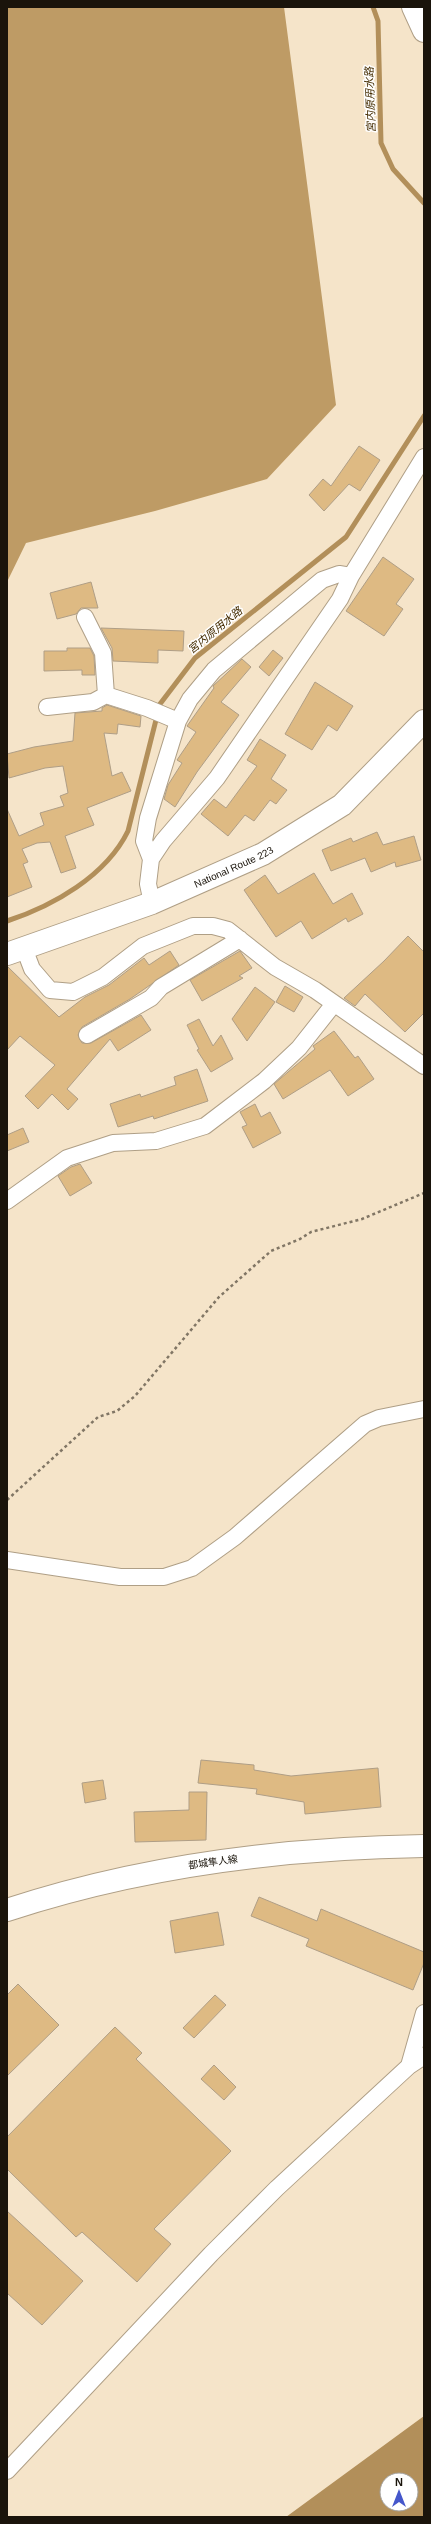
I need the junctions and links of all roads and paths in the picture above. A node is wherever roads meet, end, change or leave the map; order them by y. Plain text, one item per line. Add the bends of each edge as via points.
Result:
1 (413, 7) edge
2 (424, 31) edge
3 (424, 456) edge
4 (351, 576) junction
5 (85, 617) dead end
6 (106, 695) junction
7 (46, 707) dead end
8 (174, 719) junction
9 (424, 722) edge
10 (152, 859) junction
11 (152, 903) junction
12 (240, 939) junction
13 (16, 951) edge
14 (333, 1005) junction
15 (87, 1035) dead end
16 (424, 1066) edge
17 (424, 1193) edge
18 (7, 1201) edge
19 (424, 1409) edge
20 (7, 1500) edge
21 (7, 1560) edge
22 (424, 1846) edge
23 (7, 1910) edge
24 (424, 2013) edge
25 (424, 2056) edge
26 (409, 2066) junction
27 (7, 2471) edge

1 - 2 main road
3 - 4 street
4 - 8 street via 339,574 322,580 214,670
4 - 10 street via 340,599 221,772 163,841
5 - 6 street via 103,653
6 - 7 street via 93,702
6 - 8 street
8 - 10 street via 144,841
9 - 11 main road, National Route 223 via 342,805 263,854
10 - 11 street via 148,884
11 - 13 main road, National Route 223
12 - 13 street via 228,930 213,926 193,926 143,946 103,977 73,992 50,990
12 - 14 street via 275,967 315,990
12 - 15 street via 161,987 151,998
14 - 16 street
14 - 18 street via 299,1048 264,1081 205,1126 156,1141 113,1143 67,1158
17 - 20 path via 362,1219 311,1232 271,1251 219,1297 135,1396 117,1411 98,1417
19 - 21 street via 379,1418 365,1424 235,1537 192,1568 164,1577 120,1577
22 - 23 main road, 都城隼人線 via 348,1847 253,1856 148,1872 52,1895
24 - 26 street
25 - 26 street
26 - 27 street via 277,2188 211,2254

